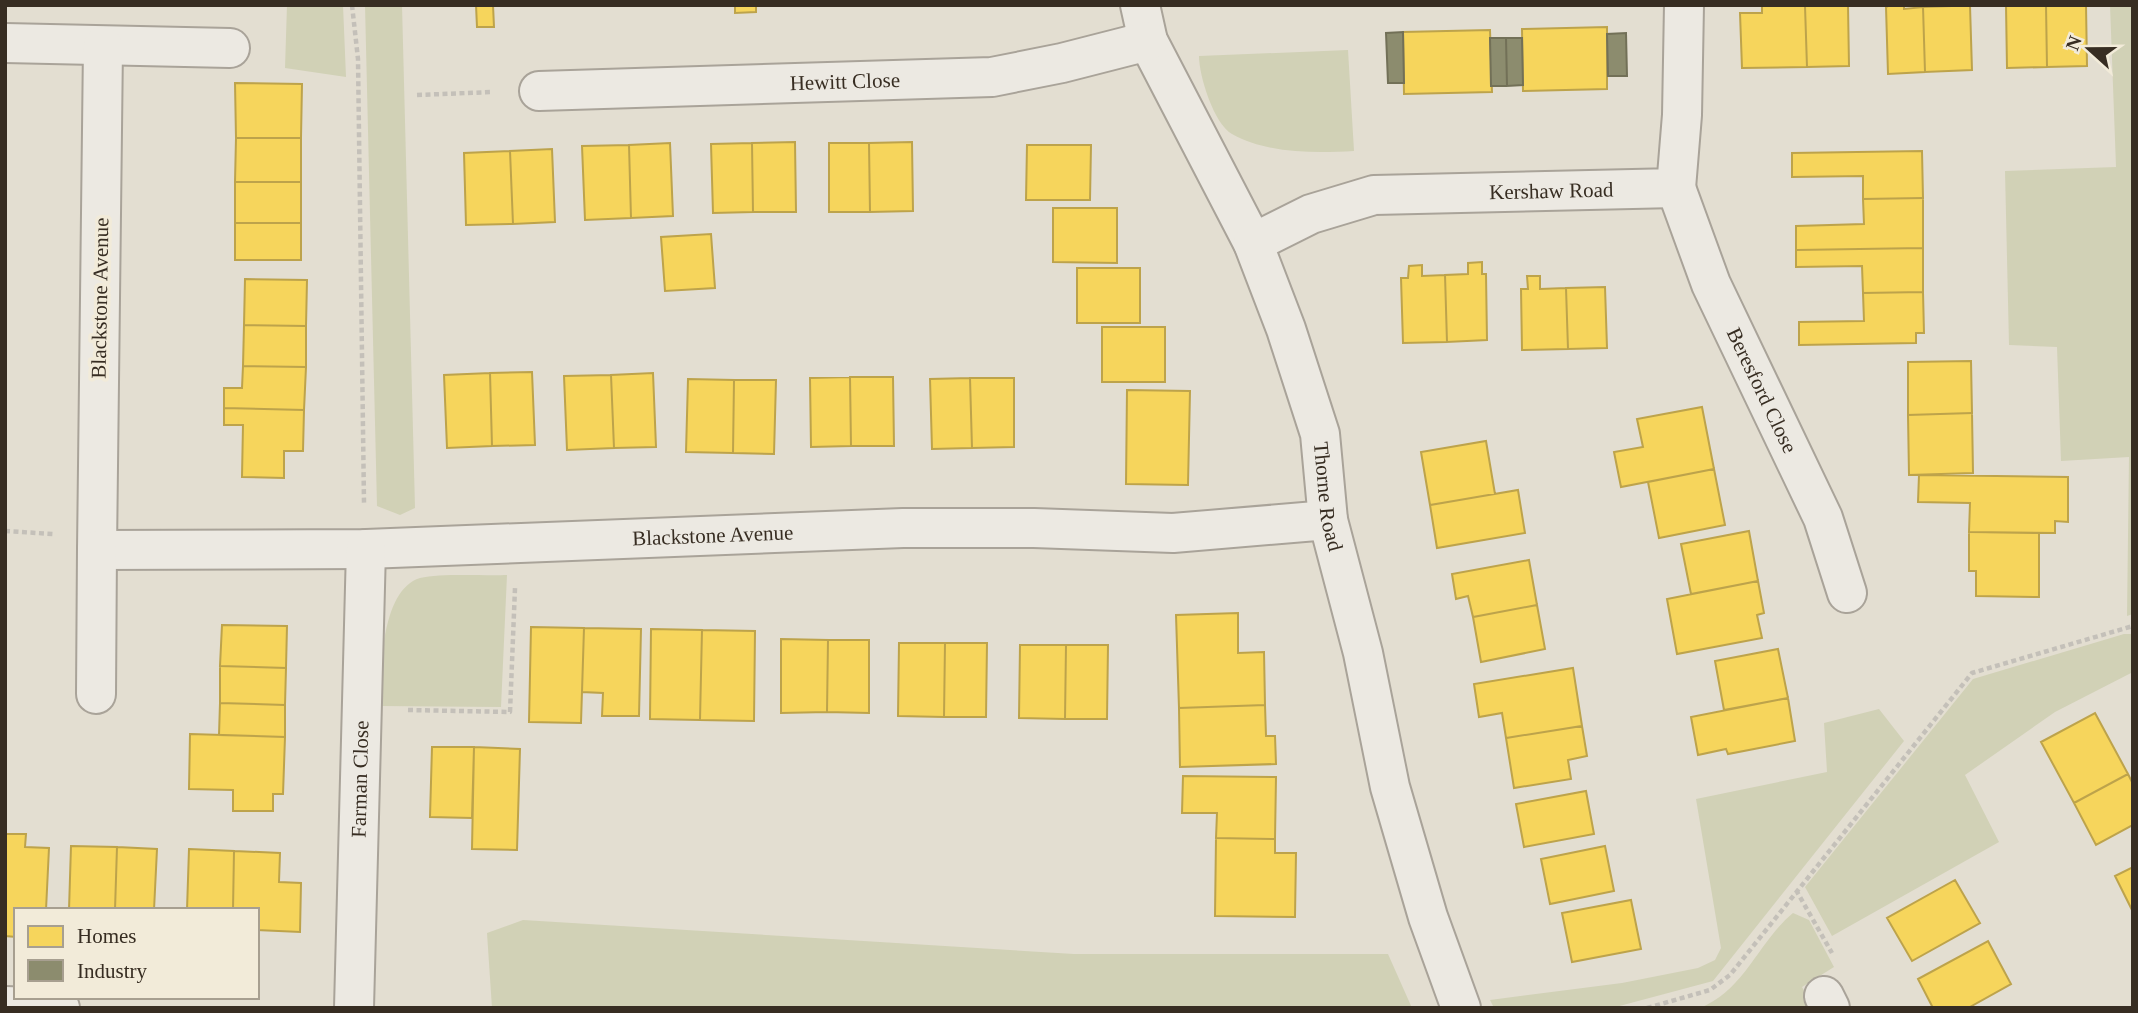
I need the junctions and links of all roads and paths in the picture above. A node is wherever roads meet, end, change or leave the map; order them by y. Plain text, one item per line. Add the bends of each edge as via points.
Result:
1 (352, 5) edge
2 (1684, 5) edge
3 (1144, 23) edge
4 (5, 43) edge
5 (103, 46) junction
6 (230, 48) dead end
7 (540, 91) joint
8 (417, 95) dead end
9 (1676, 188) junction
10 (1253, 243) junction
11 (1328, 520) junction
12 (516, 543) junction
13 (366, 549) junction
14 (97, 550) junction
15 (1847, 593) dead end
16 (2133, 626) edge
17 (96, 694) dead end
18 (362, 710) junction
19 (1796, 890) junction
20 (1827, 1002) edge
21 (5, 1006) edge
22 (60, 1008) edge
23 (354, 1008) edge
24 (1461, 1008) edge
25 (1647, 1008) edge

1 - 13 path via 358,58
2 - 9 street
3 - 7 street, Hewitt Close via 1062,63 992,76
3 - 10 street, Thorne Road
4 - 5 street
5 - 6 street
5 - 14 street, Blackstone Avenue
7 - 8 path
9 - 10 street, Kershaw Road via 1374,195 1311,214
9 - 15 street, Beresford Close via 1711,284 1823,518
10 - 11 street, Thorne Road via 1320,434
11 - 12 street, Blackstone Avenue via 1172,533 903,528
11 - 24 street, Thorne Road via 1363,653 1390,787 1428,917
12 - 13 street, Blackstone Avenue
12 - 18 path via 510,712
13 - 14 street, Blackstone Avenue
13 - 18 street, Farman Close
14 - 17 street, Blackstone Avenue
16 - 19 path via 1972,673
18 - 23 street, Farman Close
19 - 20 path via 1841,968
19 - 25 path via 1730,975 1710,990
21 - 22 street

